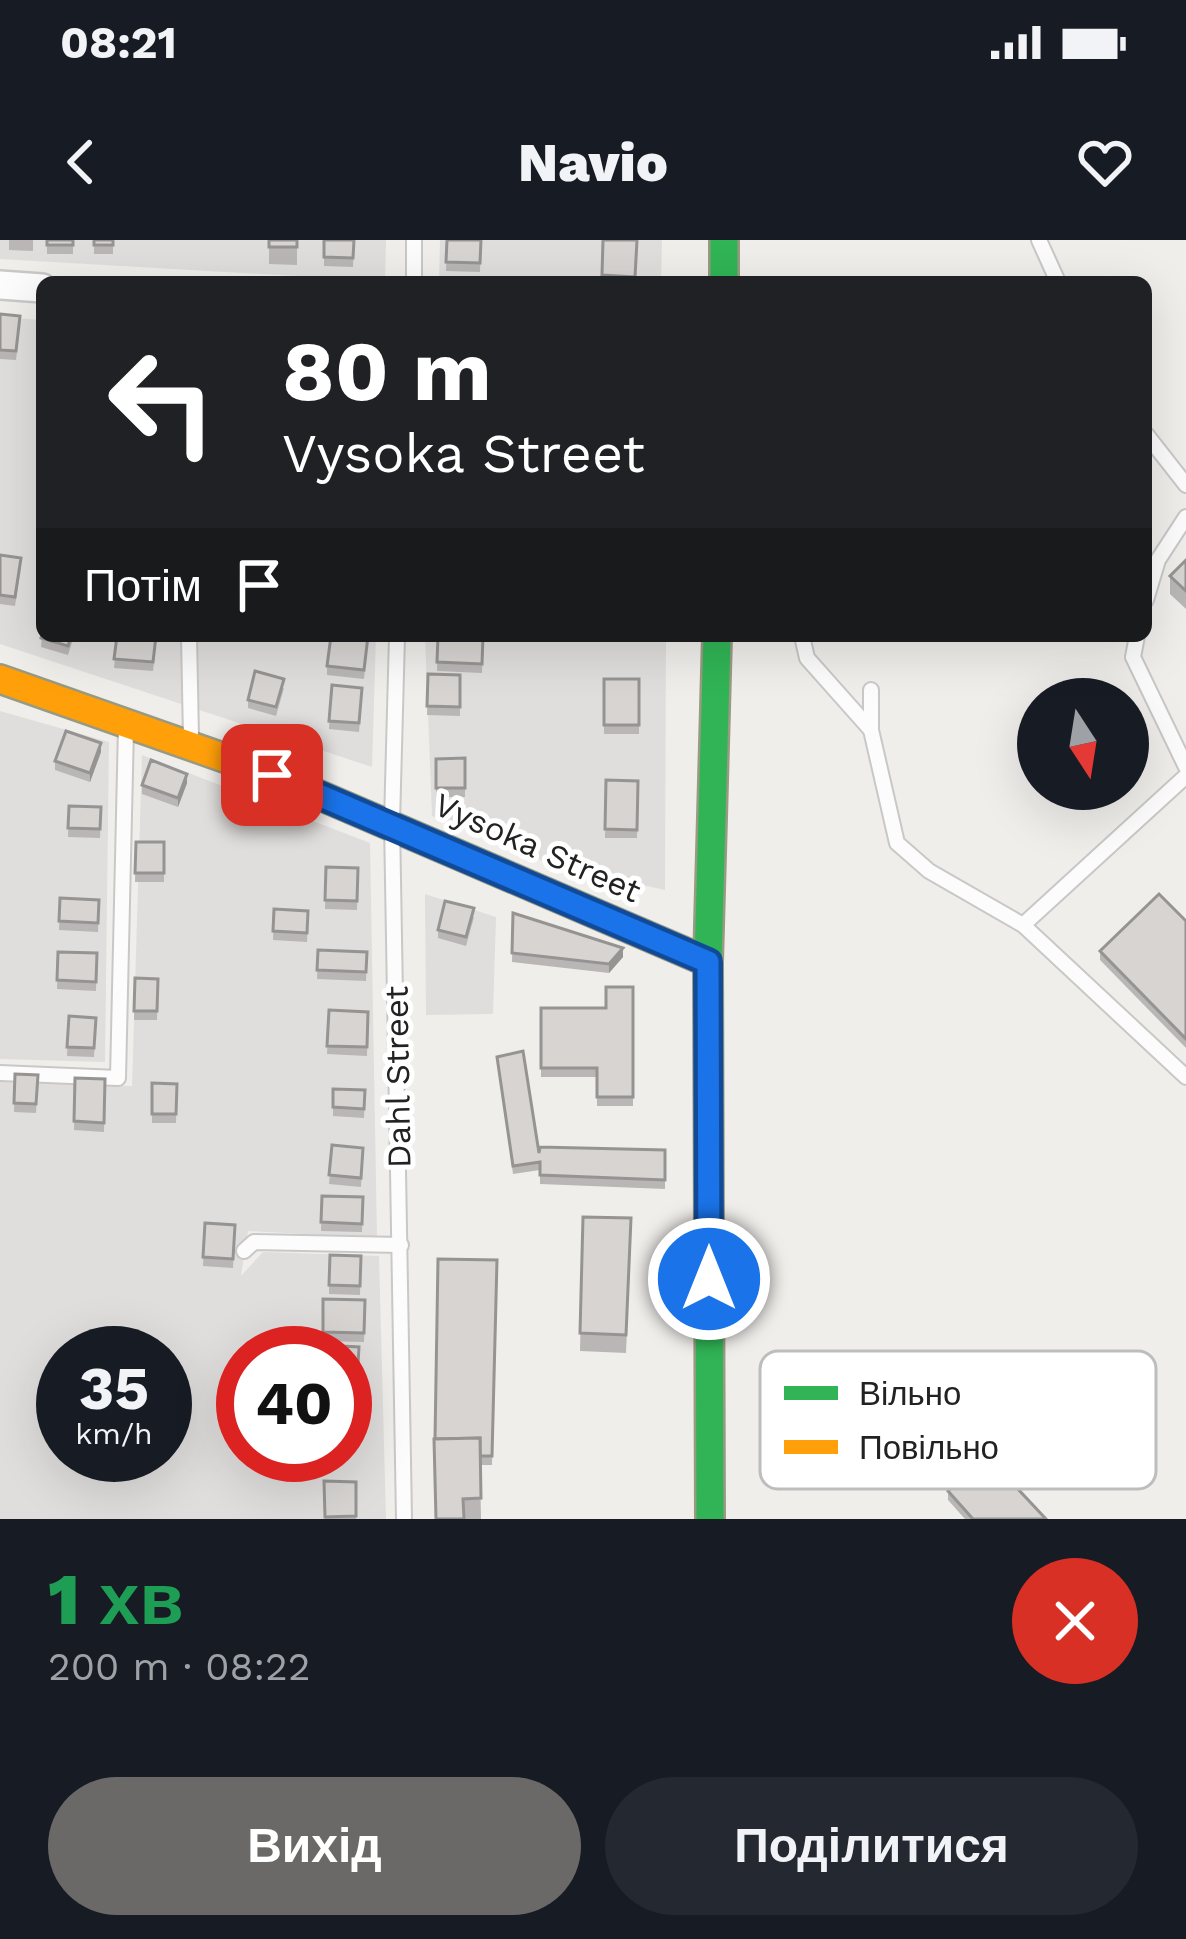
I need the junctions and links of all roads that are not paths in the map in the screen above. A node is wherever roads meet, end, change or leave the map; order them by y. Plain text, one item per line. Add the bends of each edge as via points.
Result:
1 (414, 240) edge
2 (724, 240) edge
3 (1039, 240) edge
4 (414, 276) edge
5 (724, 276) edge
6 (1055, 276) edge
7 (0, 284) edge
8 (36, 287) edge
9 (1152, 442) edge
10 (1186, 485) edge
11 (1186, 517) edge
12 (1152, 580) edge
13 (189, 642) edge
14 (397, 642) edge
15 (717, 642) edge
16 (803, 642) edge
17 (1136, 642) edge
18 (0, 679) edge
19 (871, 690) dead end
20 (126, 718) junction
21 (871, 730) junction
22 (191, 743) junction
23 (1186, 772) edge
24 (392, 822) junction
25 (1023, 925) junction
26 (708, 962) junction
27 (0, 1073) edge
28 (1186, 1077) edge
29 (401, 1245) junction
30 (244, 1250) dead end
31 (404, 1519) edge
32 (710, 1519) edge

1 - 4 lane
2 - 5 street
3 - 6 lane
7 - 8 street
9 - 10 lane
11 - 12 lane
13 - 22 lane
14 - 24 lane, Dahl Street
15 - 26 street
16 - 21 lane via 806,658
17 - 23 lane via 1133,657
18 - 20 street, Vysoka Street
19 - 21 lane
20 - 22 street, Vysoka Street
20 - 27 lane via 118,1078
21 - 25 lane via 897,843 929,871
22 - 24 street, Vysoka Street
23 - 25 lane
24 - 26 street, Vysoka Street
24 - 29 lane, Dahl Street
25 - 28 lane
26 - 32 street
29 - 30 lane via 254,1242
29 - 31 lane, Dahl Street

